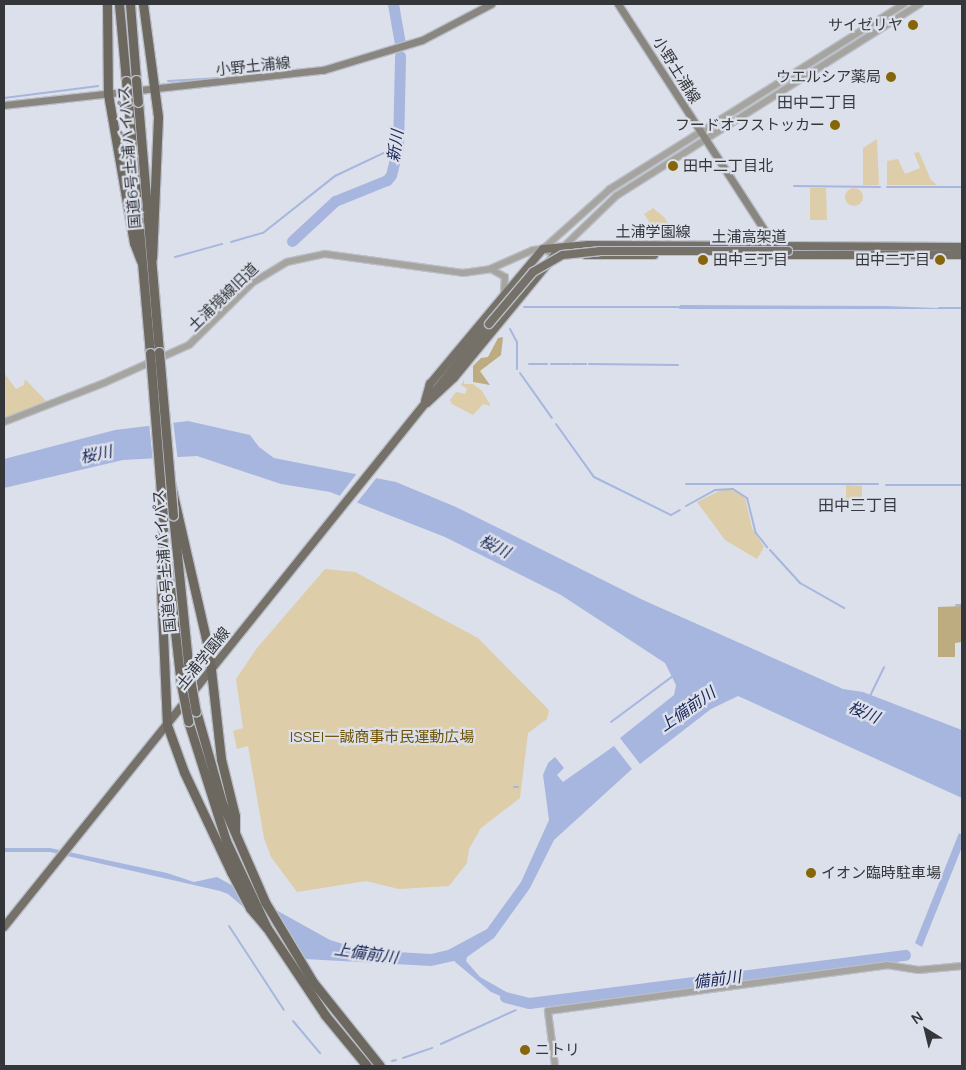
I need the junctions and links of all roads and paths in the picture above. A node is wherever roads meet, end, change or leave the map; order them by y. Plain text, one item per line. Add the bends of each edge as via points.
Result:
1 (107, 4) edge
2 (119, 4) edge
3 (130, 4) edge
4 (143, 4) edge
5 (491, 4) edge
6 (618, 4) edge
7 (904, 4) edge
8 (920, 4) edge
9 (131, 80) junction
10 (157, 90) junction
11 (108, 94) junction
12 (4, 105) edge
13 (699, 131) junction
14 (705, 140) junction
15 (562, 247) junction
16 (962, 247) edge
17 (543, 249) junction
18 (769, 251) junction
19 (962, 251) edge
20 (555, 255) junction
21 (962, 255) edge
22 (152, 258) junction
23 (141, 261) junction
24 (490, 269) junction
25 (504, 293) junction
26 (154, 352) junction
27 (421, 409) junction
28 (4, 422) edge
29 (176, 515) junction
30 (163, 521) junction
31 (212, 669) junction
32 (167, 725) junction
33 (235, 836) junction
34 (234, 869) junction
35 (4, 927) edge
36 (962, 966) edge
37 (354, 1036) junction
38 (346, 1042) junction
39 (362, 1066) edge
40 (367, 1066) edge
41 (380, 1066) edge
42 (388, 1066) edge
43 (556, 1066) edge

1 - 11 highway
2 - 9 highway, 国道6号土浦バイパス
3 - 9 highway, 国道6号土浦バイパス
4 - 10 highway
5 - 10 main road, 小野土浦線 via 455,26 350,64 297,75
6 - 13 main road, 小野土浦線
7 - 13 street
8 - 14 street
9 - 22 highway, 国道6号土浦バイパス, bridge via 138,102
9 - 23 highway, 国道6号土浦バイパス, bridge via 128,102
10 - 11 main road, 小野土浦線
10 - 22 highway via 156,227
11 - 12 main road, 小野土浦線
11 - 23 highway via 134,243
13 - 14 main road, 小野土浦線
13 - 17 street via 610,189
14 - 15 street via 616,196
14 - 18 main road, 小野土浦線 via 766,233
15 - 17 main road, 土浦学園線
15 - 18 main road, 土浦学園線
15 - 20 street
16 - 18 main road, 土浦学園線
17 - 20 street
17 - 24 street, 土浦境線旧道 via 524,252
17 - 25 main road, 土浦学園線
18 - 20 main road, 土浦学園線
18 - 21 main road, 土浦学園線
19 - 27 main road, 土浦高架道, bridge via 575,252 554,258 533,272
20 - 27 main road, 土浦学園線 via 442,392
22 - 26 highway, 国道6号土浦バイパス
23 - 26 highway, 国道6号土浦バイパス
24 - 25 street via 505,277
24 - 28 street, 土浦境線旧道 via 463,273 325,254 287,262 252,283 189,345 95,387
25 - 27 main road, 土浦学園線 via 430,384
26 - 29 highway, 国道6号土浦バイパス, bridge
26 - 30 highway, 国道6号土浦バイパス, bridge
27 - 31 main road, 土浦学園線
29 - 31 highway
29 - 33 highway, 国道6号土浦バイパス, bridge via 196,711
30 - 32 highway via 161,588
30 - 34 highway, 国道6号土浦バイパス, bridge via 188,721
31 - 32 main road, 土浦学園線
31 - 33 highway via 222,759 235,816
32 - 34 highway via 184,772
32 - 35 main road, 土浦学園線
33 - 37 highway, 国道6号土浦バイパス via 257,885 303,968
34 - 38 highway via 250,908
36 - 43 street via 919,970 887,965 548,1011
37 - 41 highway, 国道6号土浦バイパス
37 - 42 highway
38 - 39 highway
38 - 40 highway

